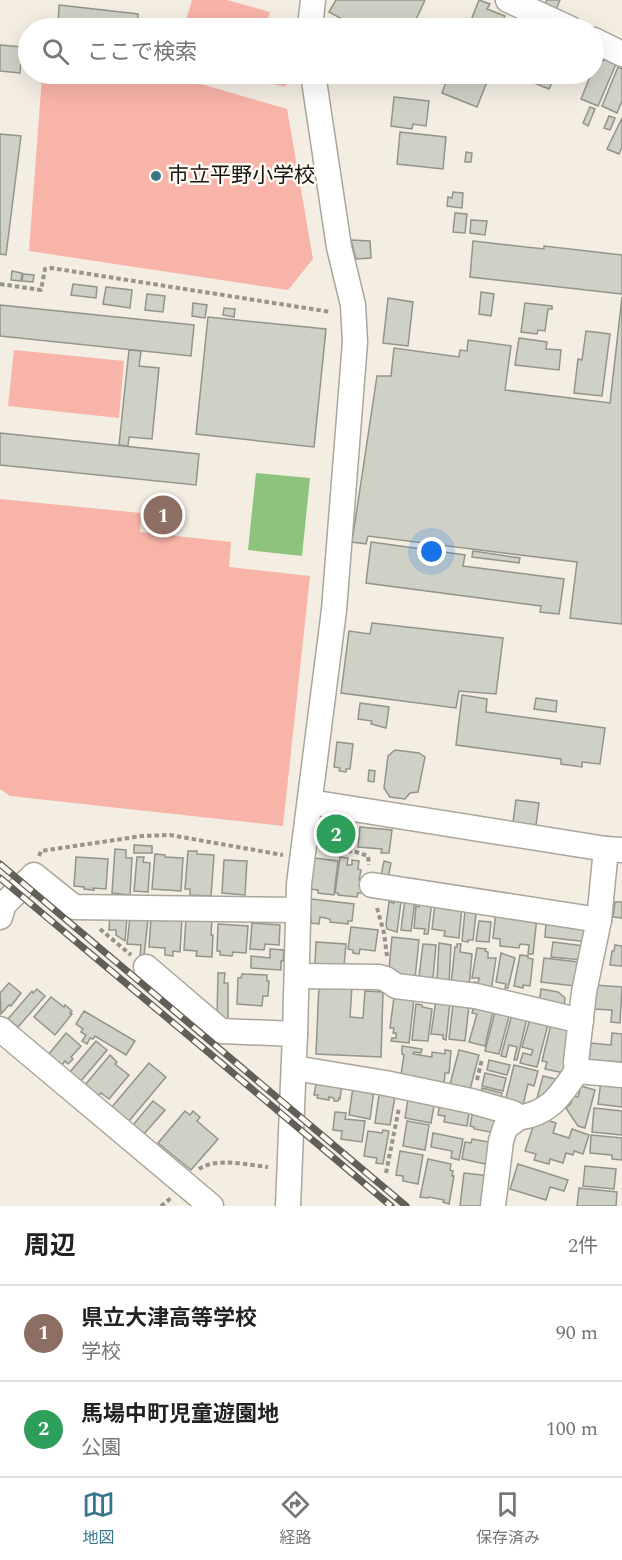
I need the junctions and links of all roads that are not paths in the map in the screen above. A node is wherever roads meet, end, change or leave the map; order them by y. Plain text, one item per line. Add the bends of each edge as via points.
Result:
1 (313, 0) edge
2 (508, 0) edge
3 (310, 18) edge
4 (547, 18) edge
5 (604, 45) edge
6 (622, 54) edge
7 (315, 84) edge
8 (310, 802) junction
9 (614, 850) edge
10 (372, 885) dead end
11 (298, 910) junction
12 (0, 917) edge
13 (599, 920) junction
14 (146, 967) road end
15 (297, 976) junction
16 (581, 1021) junction
17 (0, 1029) edge
18 (295, 1034) junction
19 (294, 1068) junction
20 (577, 1071) junction
21 (622, 1075) edge
22 (518, 1118) junction
23 (211, 1206) edge
24 (288, 1206) edge
25 (493, 1206) edge

1 - 3 street
2 - 4 street
5 - 6 street
7 - 8 street via 339,247 353,304 355,342 334,610
8 - 9 street
8 - 11 street
9 - 13 street
10 - 13 street
11 - 12 street via 74,907 34,874 4,904
11 - 15 street
13 - 16 street
14 - 18 street via 221,1031
15 - 16 street via 379,977 396,986 476,996
15 - 18 street
16 - 20 street
17 - 23 street
18 - 19 street
19 - 22 street via 471,1101 513,1113
19 - 24 street
20 - 21 street
20 - 22 street via 559,1098 530,1116
22 - 25 street via 505,1128 501,1141

